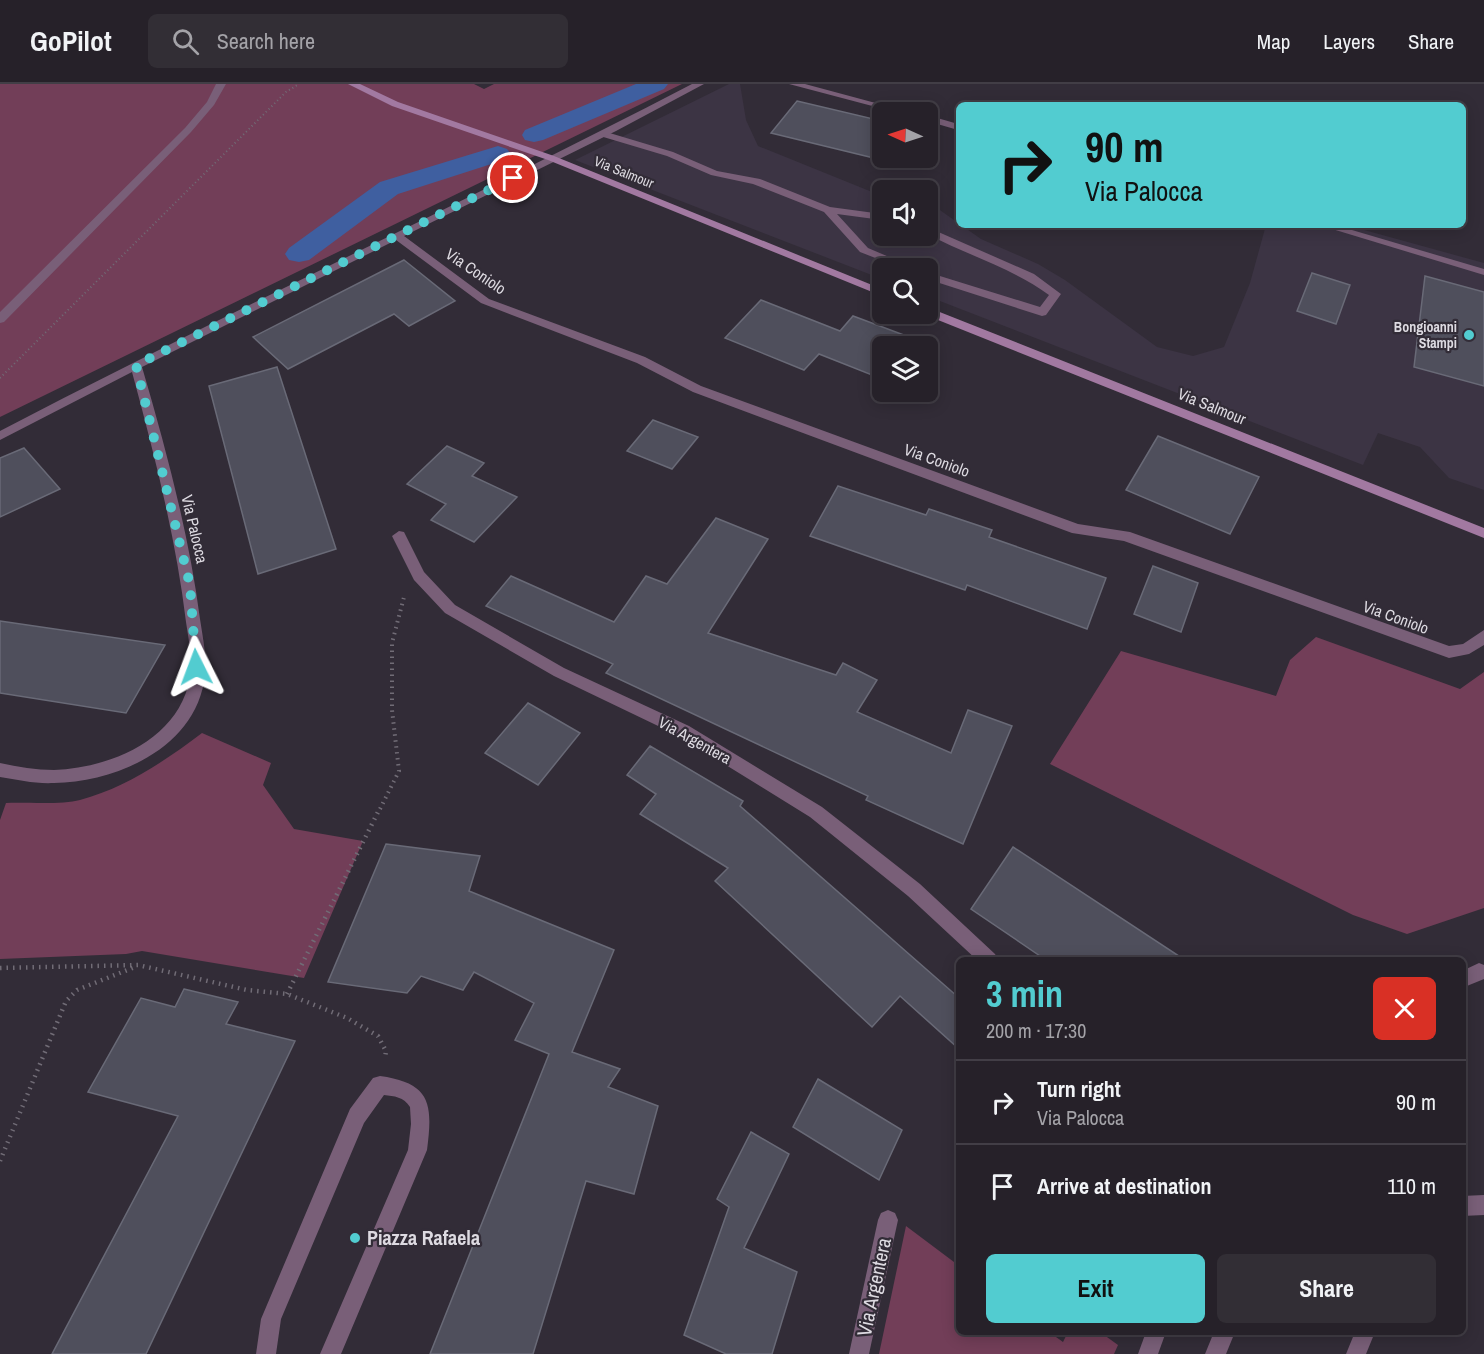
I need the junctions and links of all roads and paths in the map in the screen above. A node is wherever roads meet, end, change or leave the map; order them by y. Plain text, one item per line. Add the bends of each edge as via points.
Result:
1 (221, 84) edge
2 (298, 84) edge
3 (353, 84) edge
4 (699, 84) edge
5 (794, 84) edge
6 (872, 104) edge
7 (938, 121) edge
8 (956, 126) edge
9 (603, 134) junction
10 (551, 158) junction
11 (828, 210) junction
12 (872, 216) edge
13 (1334, 228) edge
14 (397, 236) junction
15 (938, 236) edge
16 (884, 258) edge
17 (1484, 272) edge
18 (938, 279) edge
19 (872, 289) edge
20 (938, 315) edge
21 (0, 319) edge
22 (136, 365) junction
23 (0, 378) edge
24 (0, 436) edge
25 (1484, 533) edge
26 (399, 536) dead end
27 (419, 576) junction
28 (1484, 636) edge
29 (0, 770) edge
30 (986, 957) edge
31 (138, 965) junction
32 (0, 968) edge
33 (1479, 972) dead end
34 (1466, 978) edge
35 (287, 994) junction
36 (380, 1085) junction
37 (0, 1161) edge
38 (1484, 1205) edge
39 (1466, 1206) edge
40 (888, 1220) dead end
41 (1155, 1335) edge
42 (1224, 1335) edge
43 (1364, 1335) edge
44 (266, 1354) edge
45 (330, 1354) edge
46 (859, 1354) edge
47 (1148, 1354) edge
48 (1215, 1354) edge
49 (1356, 1354) edge

1 - 21 street via 188,130
2 - 23 path
3 - 10 main road, Via Salmour via 395,104
4 - 9 street
5 - 6 street
7 - 8 street
9 - 10 street
9 - 11 street via 670,154 714,173 756,182
10 - 14 street
10 - 19 main road, Via Salmour
11 - 12 street
11 - 16 street via 864,250
13 - 17 street
14 - 22 street
14 - 28 street, Via Coniolo via 484,301 510,313 641,360 697,389 943,480 1077,529 1125,536 1428,646 1461,653
15 - 18 street via 1030,276 1055,294 1042,312
20 - 25 main road, Via Salmour
22 - 24 street
22 - 29 street, Via Palocca via 190,585 196,684 188,709 170,732 145,752 114,765 62,776
26 - 27 street, Via Argentera
27 - 30 street, Via Argentera via 450,609 559,672 684,731 816,812 914,890
27 - 35 path via 406,591 392,642 392,710 399,771
31 - 32 path
31 - 35 path via 247,990
31 - 37 path via 77,990 66,1001
33 - 34 street
35 - 36 path via 347,1018 378,1036 386,1051
36 - 44 street via 357,1116 271,1319
36 - 45 street via 400,1087 415,1095 422,1114 417,1150
38 - 39 street
40 - 46 street, Via Argentera
41 - 47 street
42 - 48 street
43 - 49 street

